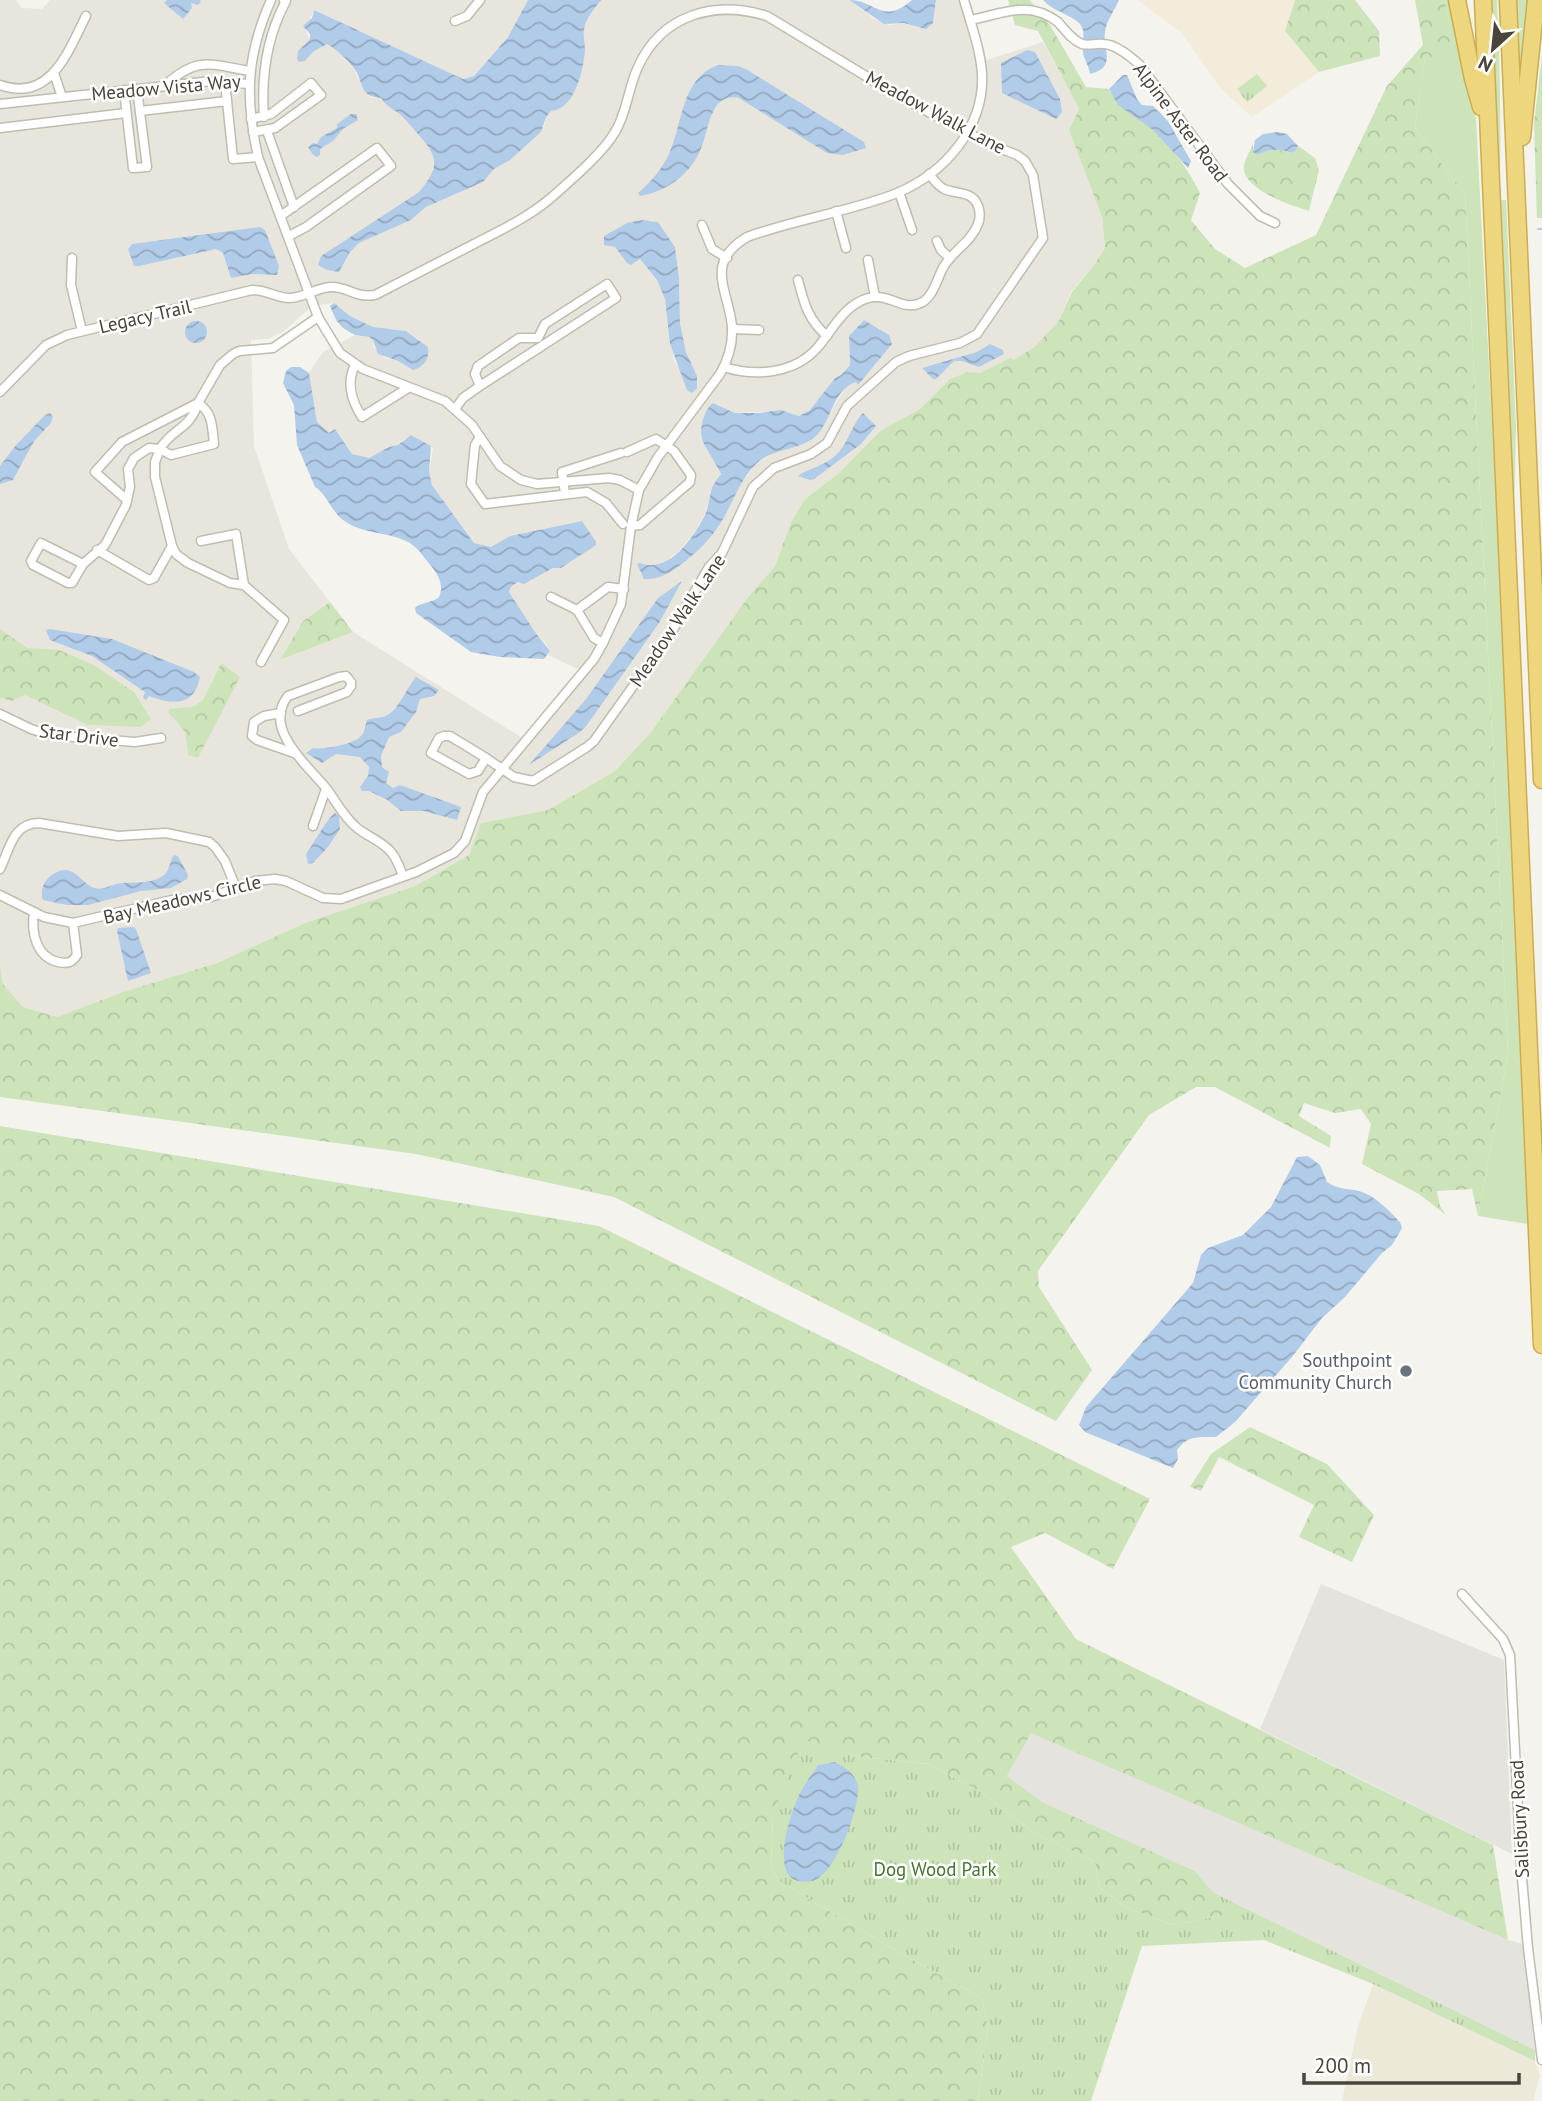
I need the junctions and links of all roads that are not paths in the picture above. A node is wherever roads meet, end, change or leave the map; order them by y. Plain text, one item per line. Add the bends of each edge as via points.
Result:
1 (271, 0) edge
2 (284, 0) edge
3 (480, 0) edge
4 (964, 0) edge
5 (1457, 0) edge
6 (1483, 0) edge
7 (1508, 0) edge
8 (1536, 0) edge
9 (86, 16) dead end
10 (970, 20) junction
11 (455, 21) dead end
12 (250, 71) junction
13 (54, 73) junction
14 (225, 82) junction
15 (0, 85) edge
16 (248, 85) junction
17 (164, 86) junction
18 (137, 89) junction
19 (17, 90) junction
20 (124, 90) junction
21 (62, 97) junction
22 (227, 101) junction
23 (17, 102) junction
24 (0, 104) edge
25 (140, 111) junction
26 (127, 113) junction
27 (264, 117) junction
28 (251, 119) junction
29 (1488, 127) junction
30 (0, 128) edge
31 (267, 131) junction
32 (253, 132) junction
33 (968, 133) junction
34 (258, 157) junction
35 (929, 174) junction
36 (899, 192) junction
37 (1516, 192) junction
38 (294, 207) junction
39 (836, 211) junction
40 (282, 215) junction
41 (1275, 223) dead end
42 (702, 225) dead end
43 (912, 230) dead end
44 (289, 236) junction
45 (937, 241) dead end
46 (846, 248) dead end
47 (72, 258) dead end
48 (727, 258) junction
49 (950, 258) junction
50 (868, 260) dead end
51 (798, 279) dead end
52 (310, 293) junction
53 (875, 297) junction
54 (318, 317) junction
55 (732, 329) junction
56 (759, 330) dead end
57 (82, 331) junction
58 (827, 336) junction
59 (355, 365) junction
60 (724, 367) junction
61 (480, 386) junction
62 (408, 388) junction
63 (0, 392) edge
64 (198, 403) junction
65 (455, 409) junction
66 (480, 437) junction
67 (667, 446) junction
68 (160, 449) junction
69 (563, 481) junction
70 (639, 490) junction
71 (565, 493) junction
72 (127, 500) junction
73 (627, 525) junction
74 (201, 541) dead end
75 (172, 546) junction
76 (97, 550) junction
77 (83, 564) junction
78 (244, 585) junction
79 (624, 589) junction
80 (551, 597) dead end
81 (577, 610) junction
82 (603, 643) junction
83 (261, 662) dead end
84 (298, 711) dead end
85 (281, 713) junction
86 (0, 714) edge
87 (161, 738) dead end
88 (295, 753) junction
89 (486, 758) junction
90 (502, 768) junction
91 (1542, 780) edge
92 (327, 789) junction
93 (313, 826) dead end
94 (0, 869) edge
95 (403, 876) junction
96 (236, 888) junction
97 (0, 895) edge
98 (34, 912) junction
99 (73, 923) junction
100 (1542, 1345) edge
101 (1462, 1594) dead end
102 (1542, 2060) edge

1 - 12 street, Meadow Vista Way via 257,34
2 - 27 street via 266,52
3 - 11 street via 467,16
4 - 10 street
5 - 29 highway
6 - 29 highway
7 - 37 highway
8 - 37 highway
9 - 13 street
10 - 33 street via 982,81
10 - 41 street, Alpine Aster Road via 1030,3 1043,7 1074,40 1104,44 1132,57 1228,184 1259,216
12 - 16 street, Meadow Vista Way
12 - 17 street via 200,64
13 - 19 street via 40,84
13 - 21 street
14 - 16 street, Meadow Vista Way
14 - 17 street, Meadow Vista Way
14 - 22 street
15 - 19 street
16 - 28 street
17 - 18 street, Meadow Vista Way
18 - 20 street, Meadow Vista Way
18 - 25 street
19 - 23 street
20 - 21 street, Meadow Vista Way
20 - 26 street
21 - 23 street, Meadow Vista Way
22 - 25 street
22 - 34 street via 233,159
23 - 24 street, Meadow Vista Way
25 - 26 street via 146,167 133,168
26 - 30 street
27 - 28 street
27 - 31 street via 311,83 321,95
28 - 32 street
29 - 100 highway
31 - 32 street
31 - 38 street
32 - 34 street
33 - 35 street
33 - 52 street, Meadow Walk Lane via 767,16 749,10 712,9 680,21 654,42 637,68 621,119 609,140 535,211 375,295 335,287
33 - 90 street, Meadow Walk Lane via 1017,155 1030,166 1044,232 982,328 960,343 902,358 847,406 827,443 774,468 754,486 728,543 671,633 587,747 533,781
34 - 40 street
35 - 36 street
35 - 49 street via 945,189 970,195 980,211 974,232
36 - 39 street
36 - 43 street
37 - 91 highway
38 - 40 street
38 - 44 street via 377,148 391,166
39 - 46 street
39 - 48 street via 747,237
40 - 44 street
42 - 48 street via 712,249
44 - 52 street
45 - 49 street
47 - 57 street via 71,285
48 - 55 street via 721,280
49 - 53 street via 920,304
50 - 53 street
51 - 58 street via 807,312
52 - 54 street
52 - 57 street, Legacy Trail via 288,298 252,290
53 - 58 street via 848,310
54 - 59 street via 332,343
54 - 64 street via 274,348 233,354 220,365
55 - 56 street
55 - 60 street
57 - 63 street, Legacy Trail via 46,345
58 - 60 street via 810,355 783,368 750,373
59 - 62 street
59 - 62 street via 348,379 354,405 362,416
60 - 67 street, Bay Meadows Circle
61 - 61 street via 616,298 607,284 545,324 538,338 519,338 478,366 475,374
61 - 65 street
62 - 65 street
64 - 68 street via 185,427
64 - 68 street via 211,417 214,443 171,455
64 - 72 street via 122,442 95,472
65 - 66 street
66 - 69 street via 500,466 514,477 537,484
66 - 71 street via 471,484 485,503
67 - 69 street via 656,439 562,472
67 - 70 street, Bay Meadows Circle
67 - 73 street via 691,475 690,482 640,524
68 - 72 street via 139,453 131,464
68 - 75 street via 154,470
69 - 70 street via 609,478
69 - 71 street
70 - 73 street, Bay Meadows Circle
71 - 73 street via 596,495
72 - 76 street
73 - 79 street, Bay Meadows Circle
74 - 78 street via 236,534
75 - 76 street via 149,580
75 - 78 street via 188,563
76 - 77 street
77 - 77 street via 68,583 31,561 41,543
78 - 83 street via 284,620
79 - 81 street via 608,587
79 - 82 street, Bay Meadows Circle
80 - 81 street
81 - 82 street via 594,638
82 - 90 street, Bay Meadows Circle
84 - 85 street via 347,692 351,682 346,676 339,677 288,696
85 - 88 street via 285,738
85 - 88 street via 254,722 252,736
86 - 87 street, Star Drive via 50,735 135,742
88 - 92 street
89 - 89 street via 450,736 439,738 431,753 469,774 478,771
89 - 90 street
90 - 95 street, Bay Meadows Circle via 480,797 459,848
92 - 93 street
92 - 95 street via 355,826 392,852
94 - 96 street via 18,830 39,823 118,836 166,834 209,842 225,861
95 - 96 street, Bay Meadows Circle via 341,899 323,898 275,879
96 - 99 street, Bay Meadows Circle via 211,897 172,900
97 - 98 street, Bay Meadows Circle
98 - 99 street, Bay Meadows Circle
98 - 99 street via 41,953 64,964 77,955
101 - 102 street, Salisbury Road via 1503,1639 1510,1655 1521,1866

